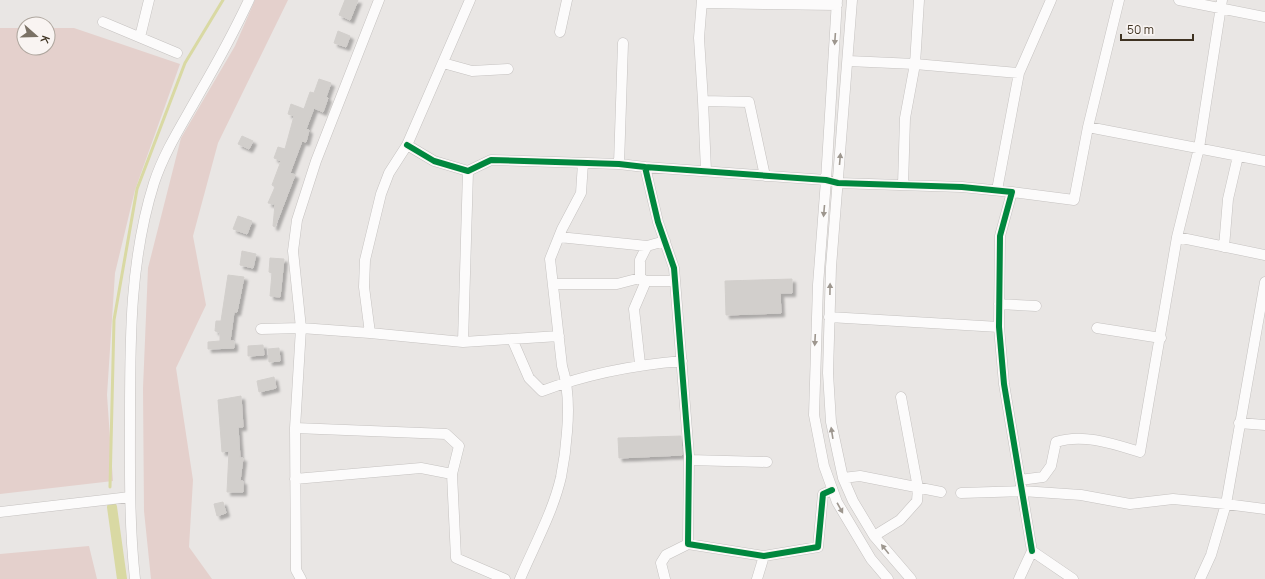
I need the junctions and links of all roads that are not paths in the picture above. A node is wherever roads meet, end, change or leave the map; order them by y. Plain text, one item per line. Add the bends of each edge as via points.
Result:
1 (149, 0) edge
2 (249, 0) edge
3 (379, 0) edge
4 (470, 0) edge
5 (567, 0) edge
6 (852, 0) edge
7 (919, 0) edge
8 (1051, 0) edge
9 (1119, 0) edge
10 (1178, 0) edge
11 (702, 2) edge
12 (837, 2) edge
13 (1222, 4) edge
14 (1265, 17) edge
15 (103, 22) dead end
16 (560, 32) dead end
17 (140, 37) junction
18 (623, 43) dead end
19 (177, 53) dead end
20 (848, 61) junction
21 (443, 63) junction
22 (915, 64) junction
23 (508, 69) dead end
24 (1019, 73) junction
25 (703, 101) junction
26 (1088, 127) junction
27 (407, 145) junction
28 (1199, 148) junction
29 (1238, 156) junction
30 (1265, 161) edge
31 (582, 163) junction
32 (619, 164) junction
33 (645, 167) junction
34 (468, 171) junction
35 (706, 171) junction
36 (765, 176) junction
37 (826, 180) junction
38 (838, 183) junction
39 (903, 185) junction
40 (997, 190) junction
41 (1012, 192) junction
42 (1178, 236) junction
43 (559, 237) junction
44 (665, 241) junction
45 (647, 246) junction
46 (1224, 247) junction
47 (1265, 256) edge
48 (643, 279) junction
49 (675, 281) junction
50 (1265, 282) edge
51 (553, 284) junction
52 (999, 304) junction
53 (1036, 306) dead end
54 (830, 318) junction
55 (998, 327) junction
56 (261, 328) dead end
57 (301, 328) junction
58 (1097, 328) dead end
59 (370, 332) junction
60 (559, 336) junction
61 (1161, 338) junction
62 (512, 339) junction
63 (463, 342) junction
64 (682, 361) junction
65 (640, 364) junction
66 (567, 382) junction
67 (900, 397) dead end
68 (1239, 423) junction
69 (1265, 425) edge
70 (295, 428) junction
71 (689, 460) junction
72 (767, 462) dead end
73 (452, 474) junction
74 (843, 478) junction
75 (295, 479) junction
76 (1020, 480) junction
77 (918, 488) junction
78 (832, 490) junction
79 (940, 492) dead end
80 (961, 492) dead end
81 (1022, 492) junction
82 (130, 497) junction
83 (1226, 504) junction
84 (1265, 509) edge
85 (0, 512) edge
86 (874, 536) junction
87 (688, 544) junction
88 (1032, 551) junction
89 (764, 556) junction
90 (135, 579) edge
91 (301, 579) edge
92 (505, 579) edge
93 (520, 579) edge
94 (665, 579) edge
95 (757, 579) edge
96 (888, 579) edge
97 (911, 579) edge
98 (1019, 579) edge
99 (1073, 579) edge
100 (1200, 579) edge

1 - 17 street
2 - 82 street via 228,45 173,139 154,183 135,263 130,330
3 - 57 street via 316,161 297,220 293,251
4 - 21 street
5 - 16 street
6 - 20 street
7 - 22 street
8 - 24 street
9 - 26 street
10 - 13 street
11 - 12 street
11 - 25 street via 699,38
12 -> 37 street
13 - 14 street
13 - 28 street
15 - 17 street
17 - 19 street
18 - 32 street
20 - 22 street
38 -> 20 street
21 - 23 street via 472,70
21 - 27 street
22 - 24 street
22 - 39 street via 905,118
24 - 40 street
25 - 35 street
25 - 36 street via 749,102
26 - 28 street
26 - 41 street via 1074,200
27 - 34 street via 434,161
27 - 59 street via 385,182 368,246 364,274
28 - 29 street
28 - 42 street
29 - 30 street
29 - 46 street via 1228,199
31 - 32 street
31 - 34 street via 491,160
31 - 43 street via 581,193
32 - 33 street
33 - 35 street
33 - 44 street
34 - 63 street
35 - 36 street
36 - 37 street
37 - 38 street
37 -> 78 street via 818,285 814,415 818,441
38 - 39 street
54 -> 38 street via 831,266
39 - 40 street
40 - 41 street
41 - 52 street via 1000,236
42 - 46 street
42 - 61 street
43 - 45 street
43 - 51 street via 550,259
44 - 45 street
44 - 49 street via 674,268
45 - 48 street via 640,260
46 - 47 street
48 - 49 street
48 - 51 street via 617,284
48 - 65 street via 634,309
49 - 64 street
50 - 68 street
51 - 60 street
52 - 53 street
52 - 55 street
54 - 55 street
74 -> 54 street via 834,441 829,400
55 - 76 street via 1004,384
56 - 57 street
57 - 59 street
57 - 70 street
58 - 61 street
59 - 63 street
60 - 62 street
60 - 66 street via 562,366
61 - 76 street via 1140,452 1104,442 1068,438 1056,442 1051,466 1043,477
62 - 63 street
62 - 66 street via 529,378 542,391
64 - 65 street
64 - 71 street
65 - 66 street
66 - 93 street via 569,409 561,479 547,519
67 - 77 street
68 - 69 street
68 - 83 street
70 - 73 street via 446,434 459,446
70 - 75 street
71 - 72 street
71 - 87 street
73 - 75 street via 421,468
73 - 92 street via 456,558
74 - 77 street via 860,476
74 - 86 street via 853,501
75 - 91 street via 296,570
76 - 81 street
77 - 79 street
77 - 86 street via 917,502 900,520
78 - 89 street via 823,494 818,547
78 -> 96 street via 854,532 871,559
80 - 81 street
81 - 83 street via 1081,495 1130,504 1173,499
81 - 88 street
82 - 85 street
82 - 90 street
83 - 84 street
83 - 100 street via 1211,555
97 -> 86 street
87 - 89 street
87 - 94 street via 666,555 661,563
88 - 98 street
88 - 99 street
89 - 95 street

